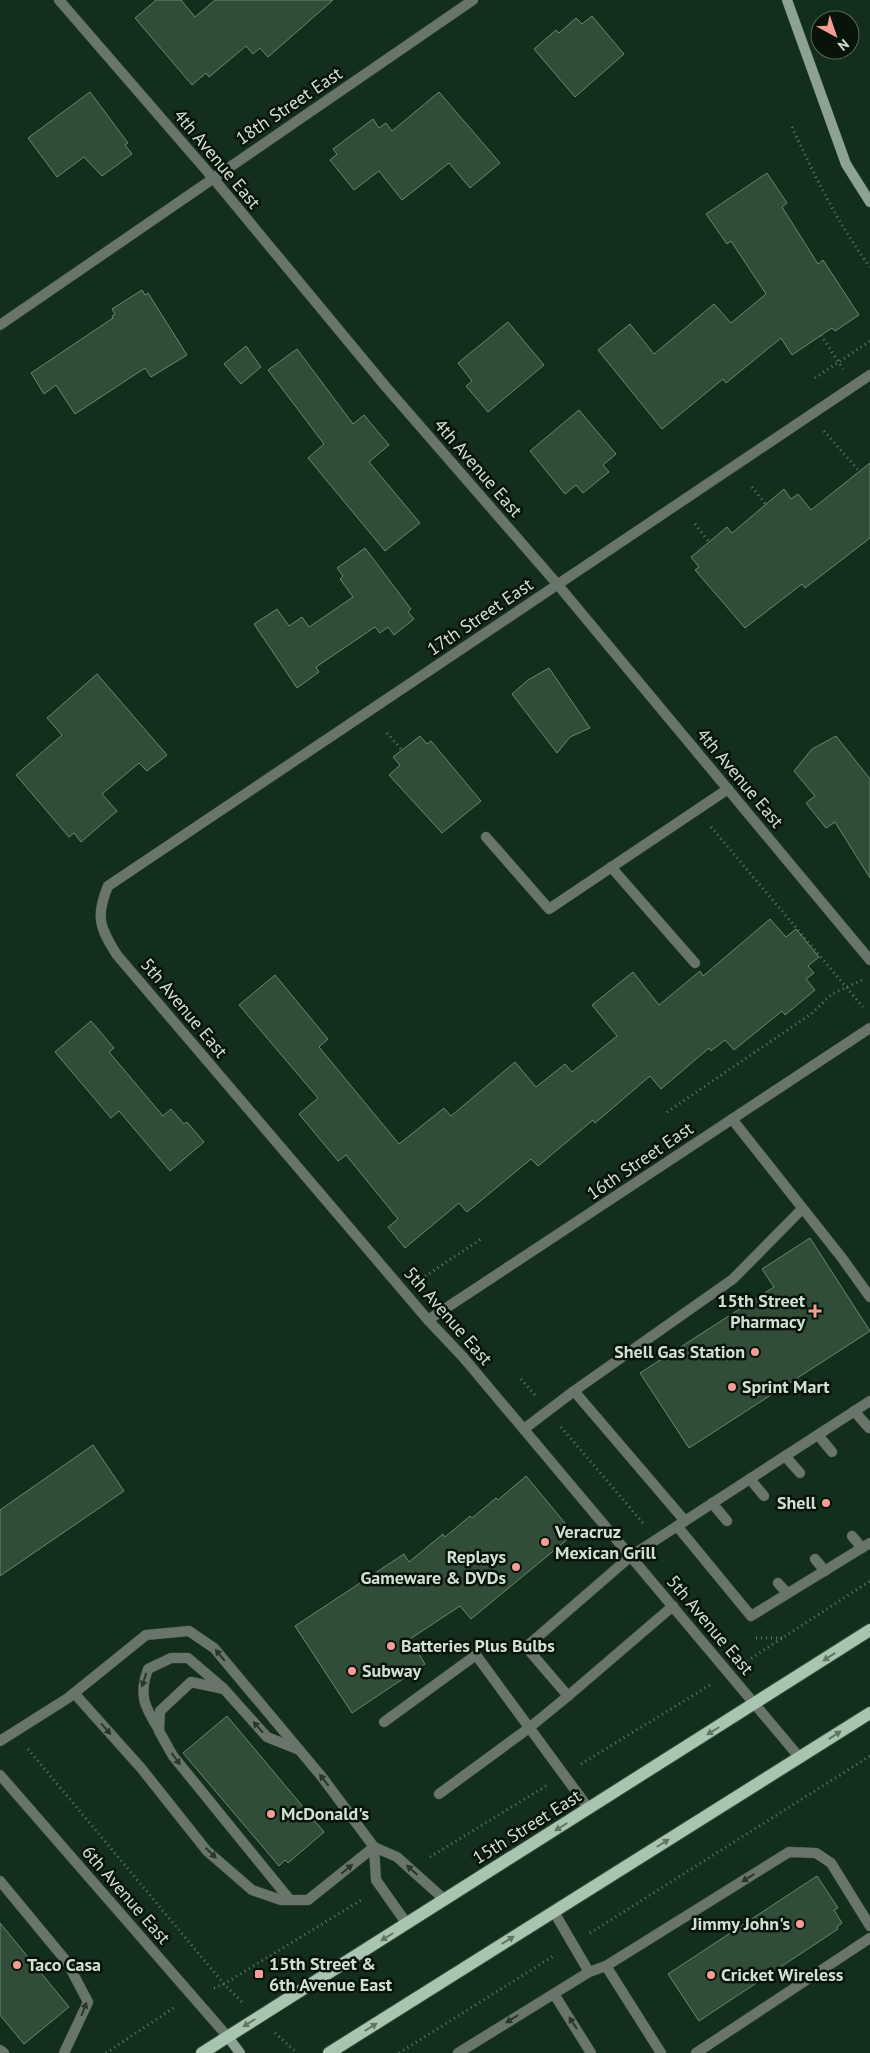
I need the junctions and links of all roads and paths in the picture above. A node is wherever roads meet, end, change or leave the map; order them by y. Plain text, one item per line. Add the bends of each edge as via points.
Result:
1 (59, 0) edge
2 (473, 0) edge
3 (787, 0) edge
4 (792, 127) dead end
5 (213, 178) junction
6 (870, 202) edge
7 (870, 268) edge
8 (0, 325) edge
9 (822, 335) dead end
10 (870, 341) edge
11 (839, 362) junction
12 (870, 375) edge
13 (815, 378) dead end
14 (852, 387) junction
15 (818, 424) dead end
16 (859, 471) dead end
17 (752, 487) dead end
18 (766, 504) dead end
19 (695, 524) dead end
20 (709, 542) dead end
21 (558, 585) junction
22 (388, 733) dead end
23 (402, 750) dead end
24 (728, 789) junction
25 (696, 810) junction
26 (486, 837) dead end
27 (611, 868) junction
28 (108, 886) joint
29 (870, 960) edge
30 (695, 963) dead end
31 (870, 976) edge
32 (848, 987) junction
33 (864, 1008) dead end
34 (870, 1028) edge
35 (667, 1112) dead end
36 (732, 1120) junction
37 (802, 1209) junction
38 (481, 1239) dead end
39 (404, 1291) junction
40 (870, 1297) edge
41 (428, 1320) junction
42 (574, 1391) junction
43 (870, 1401) edge
44 (854, 1411) junction
45 (869, 1428) dead end
46 (524, 1429) junction
47 (818, 1435) junction
48 (832, 1452) dead end
49 (785, 1456) junction
50 (800, 1474) dead end
51 (750, 1479) junction
52 (764, 1496) dead end
53 (712, 1503) junction
54 (727, 1521) dead end
55 (681, 1524) junction
56 (852, 1536) dead end
57 (866, 1546) edge
58 (631, 1556) junction
59 (815, 1559) dead end
60 (825, 1571) junction
61 (870, 1582) edge
62 (778, 1583) dead end
63 (787, 1594) junction
64 (673, 1606) junction
65 (870, 1630) edge
66 (729, 1673) junction
67 (224, 1689) junction
68 (74, 1693) junction
69 (568, 1696) junction
70 (755, 1705) junction
71 (870, 1713) edge
72 (384, 1722) dead end
73 (529, 1728) junction
74 (159, 1731) junction
75 (13, 1733) junction
76 (0, 1742) edge
77 (300, 1751) junction
78 (870, 1756) edge
79 (800, 1758) junction
80 (564, 1774) junction
81 (0, 1775) edge
82 (439, 1794) dead end
83 (589, 1809) junction
84 (374, 1847) junction
85 (410, 1869) junction
86 (0, 1881) edge
87 (382, 1887) junction
88 (290, 1900) junction
89 (445, 1900) junction
90 (554, 1912) junction
91 (407, 1924) junction
92 (870, 1926) edge
93 (870, 1938) edge
94 (572, 1944) junction
95 (606, 1966) junction
96 (589, 1972) junction
97 (224, 1984) junction
98 (554, 1994) junction
99 (192, 1996) junction
100 (258, 2018) junction
101 (228, 2037) junction
102 (0, 2050) edge
103 (4, 2053) edge
104 (64, 2053) edge
105 (106, 2053) edge
106 (202, 2053) edge
107 (240, 2053) edge
108 (297, 2053) edge
109 (329, 2053) edge
110 (399, 2053) edge
111 (458, 2053) edge
112 (591, 2053) edge
113 (661, 2053) edge
114 (696, 2053) edge

1 - 5 street, 4th Avenue East
2 - 5 street, 18th Street East
3 - 6 street via 846,164
4 - 7 path via 823,193
5 - 8 street, 18th Street East
5 - 21 street, 4th Avenue East via 386,387
9 - 11 path
10 - 11 path
11 - 13 path
11 - 14 path
12 - 14 street, 17th Street East
14 - 21 street, 17th Street East
15 - 16 path
17 - 18 path
19 - 20 path
21 - 24 street, 4th Avenue East
21 - 28 street, 17th Street East
22 - 23 path
24 - 25 street
24 - 29 street, 4th Avenue East
25 - 27 street
25 - 32 path
26 - 27 street via 549,909
27 - 30 street
28 - 39 street, 5th Avenue East via 100,906 102,930 117,955
31 - 32 path
32 - 33 path
32 - 35 path via 832,994 811,1014
34 - 36 street, 16th Street East
36 - 37 street
36 - 41 street, 16th Street East
37 - 40 street
37 - 42 street via 733,1279
38 - 39 path
39 - 41 street, 5th Avenue East
41 - 46 street, 5th Avenue East
42 - 46 street
42 - 55 street
43 - 44 street
44 - 45 street
44 - 47 street
46 - 58 street, 5th Avenue East
47 - 48 street
47 - 49 street
49 - 50 street
49 - 51 street
51 - 52 street
51 - 53 street
53 - 54 street
53 - 55 street
55 - 58 street
55 - 63 street via 751,1616
56 - 57 street
57 - 60 street
58 - 64 street, 5th Avenue East
58 - 69 street via 526,1646
59 - 60 street
60 - 63 street
61 - 66 path
62 - 63 street
64 - 66 street, 5th Avenue East
64 - 69 street
65 -> 70 main road, 15th Street East
66 - 70 street, 5th Avenue East
66 - 80 path
67 - 74 street via 191,1682 160,1711
67 -> 74 street via 188,1658 172,1658 148,1669 141,1686 146,1708
77 -> 67 street via 267,1737
68 - 75 street
77 -> 68 street via 214,1648 189,1631 146,1635
68 -> 88 street via 141,1768 207,1851 252,1890
69 - 73 street
70 - 79 street, 5th Avenue East
70 -> 83 main road, 15th Street East
79 -> 71 main road
72 - 73 street via 476,1655
73 - 80 street
73 - 82 street
74 -> 88 street via 173,1756
75 - 76 street
75 - 97 path
84 -> 77 street
78 - 94 path
90 -> 79 main road
80 - 83 street
80 - 85 path
81 - 99 street, 6th Avenue East
83 -> 89 main road, 15th Street East
84 - 85 street via 397,1857
84 - 87 street via 376,1880
88 -> 84 street via 308,1900
89 -> 85 street
104 -> 86 street via 88,2002 67,1962
87 - 91 street
87 - 97 path
89 - 91 main road, 15th Street East
90 - 94 street
109 -> 90 main road
91 -> 100 main road, 15th Street East
92 -> 95 street via 831,1863 816,1853 790,1852
93 - 114 street
94 - 96 street
94 - 110 path
95 - 96 street
95 - 113 street
96 - 98 street
97 - 99 path
97 - 100 path
98 -> 111 street
112 -> 98 street
99 - 101 street, 6th Avenue East
99 - 105 path
100 -> 101 main road, 15th Street East
100 - 108 path
101 - 106 main road, 15th Street East
101 - 107 street
102 - 103 street

